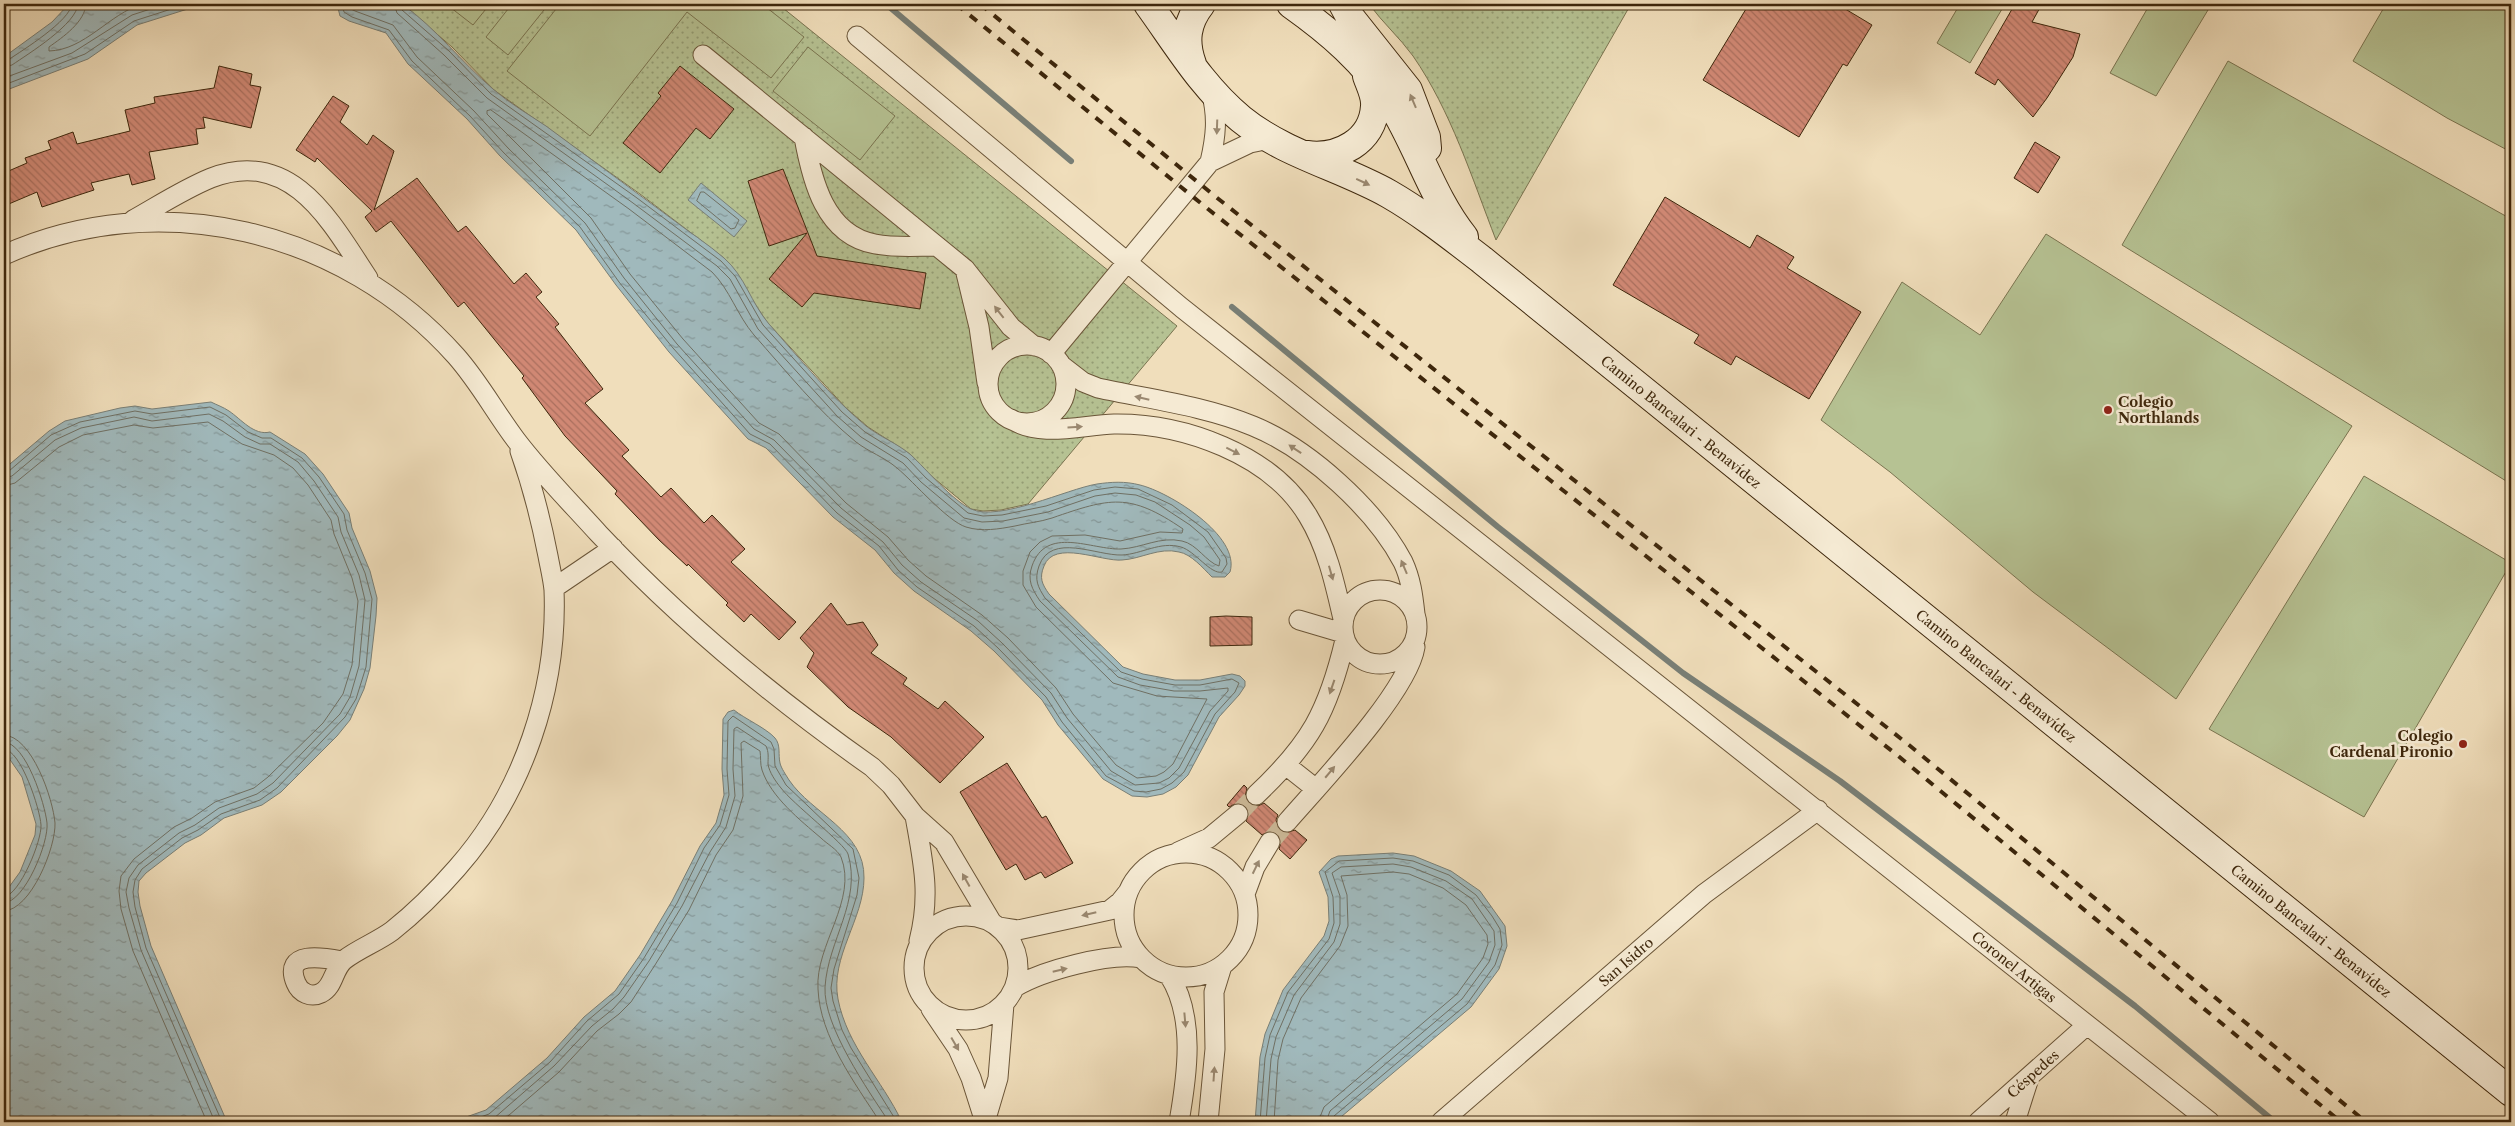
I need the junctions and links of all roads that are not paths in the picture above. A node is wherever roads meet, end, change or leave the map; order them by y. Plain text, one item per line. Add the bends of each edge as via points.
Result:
1 (1148, 4) edge
2 (1201, 4) edge
3 (1291, 4) edge
4 (1331, 4) edge
5 (1343, 4) edge
6 (857, 36) dead end
7 (1338, 40) junction
8 (703, 54) dead end
9 (1193, 68) junction
10 (1364, 68) junction
11 (1211, 91) junction
12 (804, 137) junction
13 (1270, 139) junction
14 (1303, 154) junction
15 (1210, 162) junction
16 (1432, 182) junction
17 (128, 223) junction
18 (937, 246) junction
19 (4, 255) edge
20 (1482, 260) junction
21 (1127, 261) junction
22 (965, 268) junction
23 (370, 282) junction
24 (1034, 346) junction
25 (1056, 359) junction
26 (989, 390) junction
27 (1011, 419) junction
28 (516, 440) junction
29 (613, 548) junction
30 (554, 588) junction
31 (1415, 614) junction
32 (1299, 620) dead end
33 (1344, 631) junction
34 (1417, 634) junction
35 (1287, 766) junction
36 (1316, 789) junction
37 (1256, 795) tunnel mouth
38 (1818, 810) junction
39 (1238, 814) tunnel mouth
40 (915, 816) junction
41 (1287, 822) tunnel mouth
42 (1270, 842) tunnel mouth
43 (1174, 853) junction
44 (1128, 890) junction
45 (1245, 894) junction
46 (995, 924) junction
47 (918, 947) junction
48 (1140, 958) junction
49 (342, 961) dead end
50 (1222, 966) junction
51 (1169, 975) junction
52 (1015, 987) junction
53 (928, 1004) junction
54 (1004, 1004) junction
55 (2088, 1025) junction
56 (2029, 1078) junction
57 (2511, 1092) edge
58 (985, 1122) edge
59 (1179, 1122) edge
60 (1208, 1122) edge
61 (1441, 1122) edge
62 (1978, 1122) edge
63 (2015, 1122) edge
64 (2210, 1122) edge

1 - 9 main road, Camino Bancalari - Benavídez
2 - 9 main road via 1192,15 1187,32 1187,51
3 - 7 main road, Camino Bancalari - Benavídez
4 - 7 main road
16 -> 5 main road via 1426,137 1408,90
6 - 21 street, Coronel Artigas
7 - 10 main road, Camino Bancalari - Benavídez
8 - 12 street
9 - 11 main road, Camino Bancalari - Benavídez
10 - 14 main road via 1375,106 1370,125 1358,141 1342,152 1322,157
10 - 16 main road, Camino Bancalari - Benavídez via 1391,103
11 - 13 main road, Camino Bancalari - Benavídez via 1241,119
11 -> 15 street via 1217,134
12 - 18 street
12 - 18 street via 819,193 830,217 842,231 876,244
13 - 14 main road, Camino Bancalari - Benavídez
13 - 15 street via 1250,143
14 -> 20 main road, Camino Bancalari - Benavídez via 1389,194 1436,224
15 - 21 street
16 - 20 main road, Camino Bancalari - Benavídez via 1451,220
17 - 19 street via 55,237
17 - 23 street via 180,221 272,238 312,252
17 - 23 street via 210,178 235,171 264,172 286,181 316,203
18 - 22 street
20 - 57 main road, Camino Bancalari - Benavídez
21 - 25 street
21 - 38 street, Coronel Artigas via 1182,308
24 -> 22 street via 1011,327
22 - 26 street
23 - 28 street via 456,355
24 - 25 street
24 - 26 street via 1019,346 1000,357 992,369
25 - 27 street via 1066,378 1065,392 1056,410 1031,422
31 -> 25 street via 1404,564 1391,542 1362,506 1307,458 1253,426 1219,415 1098,388 1083,382
26 - 27 street via 994,404
27 -> 33 street via 1022,427 1036,429 1115,424 1158,426 1208,439 1236,452 1267,472 1307,514 1328,562
28 - 29 street
28 - 30 street via 534,494
29 - 30 street
29 - 40 street via 727,655 872,768 891,785
30 - 49 street via 554,630 549,669 527,752 510,792 459,867 424,904 391,931
31 - 33 street via 1408,602 1397,594 1377,590 1364,593 1353,601
31 - 34 street
32 - 33 street
33 - 34 street via 1352,651 1362,660 1382,664 1402,657
33 -> 35 street via 1331,691 1307,740
36 -> 34 street via 1389,699 1408,667
35 - 36 street
35 - 37 street
36 - 41 street
38 - 55 street, Coronel Artigas
38 - 61 street, San Isidro via 1704,894
39 - 43 street via 1209,838
46 -> 40 street via 944,842
40 - 47 street via 927,902
45 -> 42 street via 1255,867
43 - 44 street via 1142,871
43 - 45 street via 1196,854 1217,861 1234,875
44 -> 46 street via 1110,910 1018,930
44 - 48 street via 1124,926
45 - 50 street via 1247,928 1238,949
46 - 47 street via 973,916 953,917 936,925
46 - 52 street via 1015,950 1018,968
47 - 53 street via 914,977
48 - 51 street
52 -> 48 street via 1044,973 1121,955
50 - 51 street via 1202,976
60 -> 50 street via 1215,1049 1214,992
51 -> 59 street via 1183,1002 1186,1023 1186,1061
52 - 54 street
53 - 54 street via 943,1015 970,1020 988,1015
53 -> 58 street via 958,1049
54 - 58 street via 998,1078
55 - 56 street, Céspedes
55 - 64 street, Coronel Artigas
56 - 62 street, Céspedes
56 - 63 street

